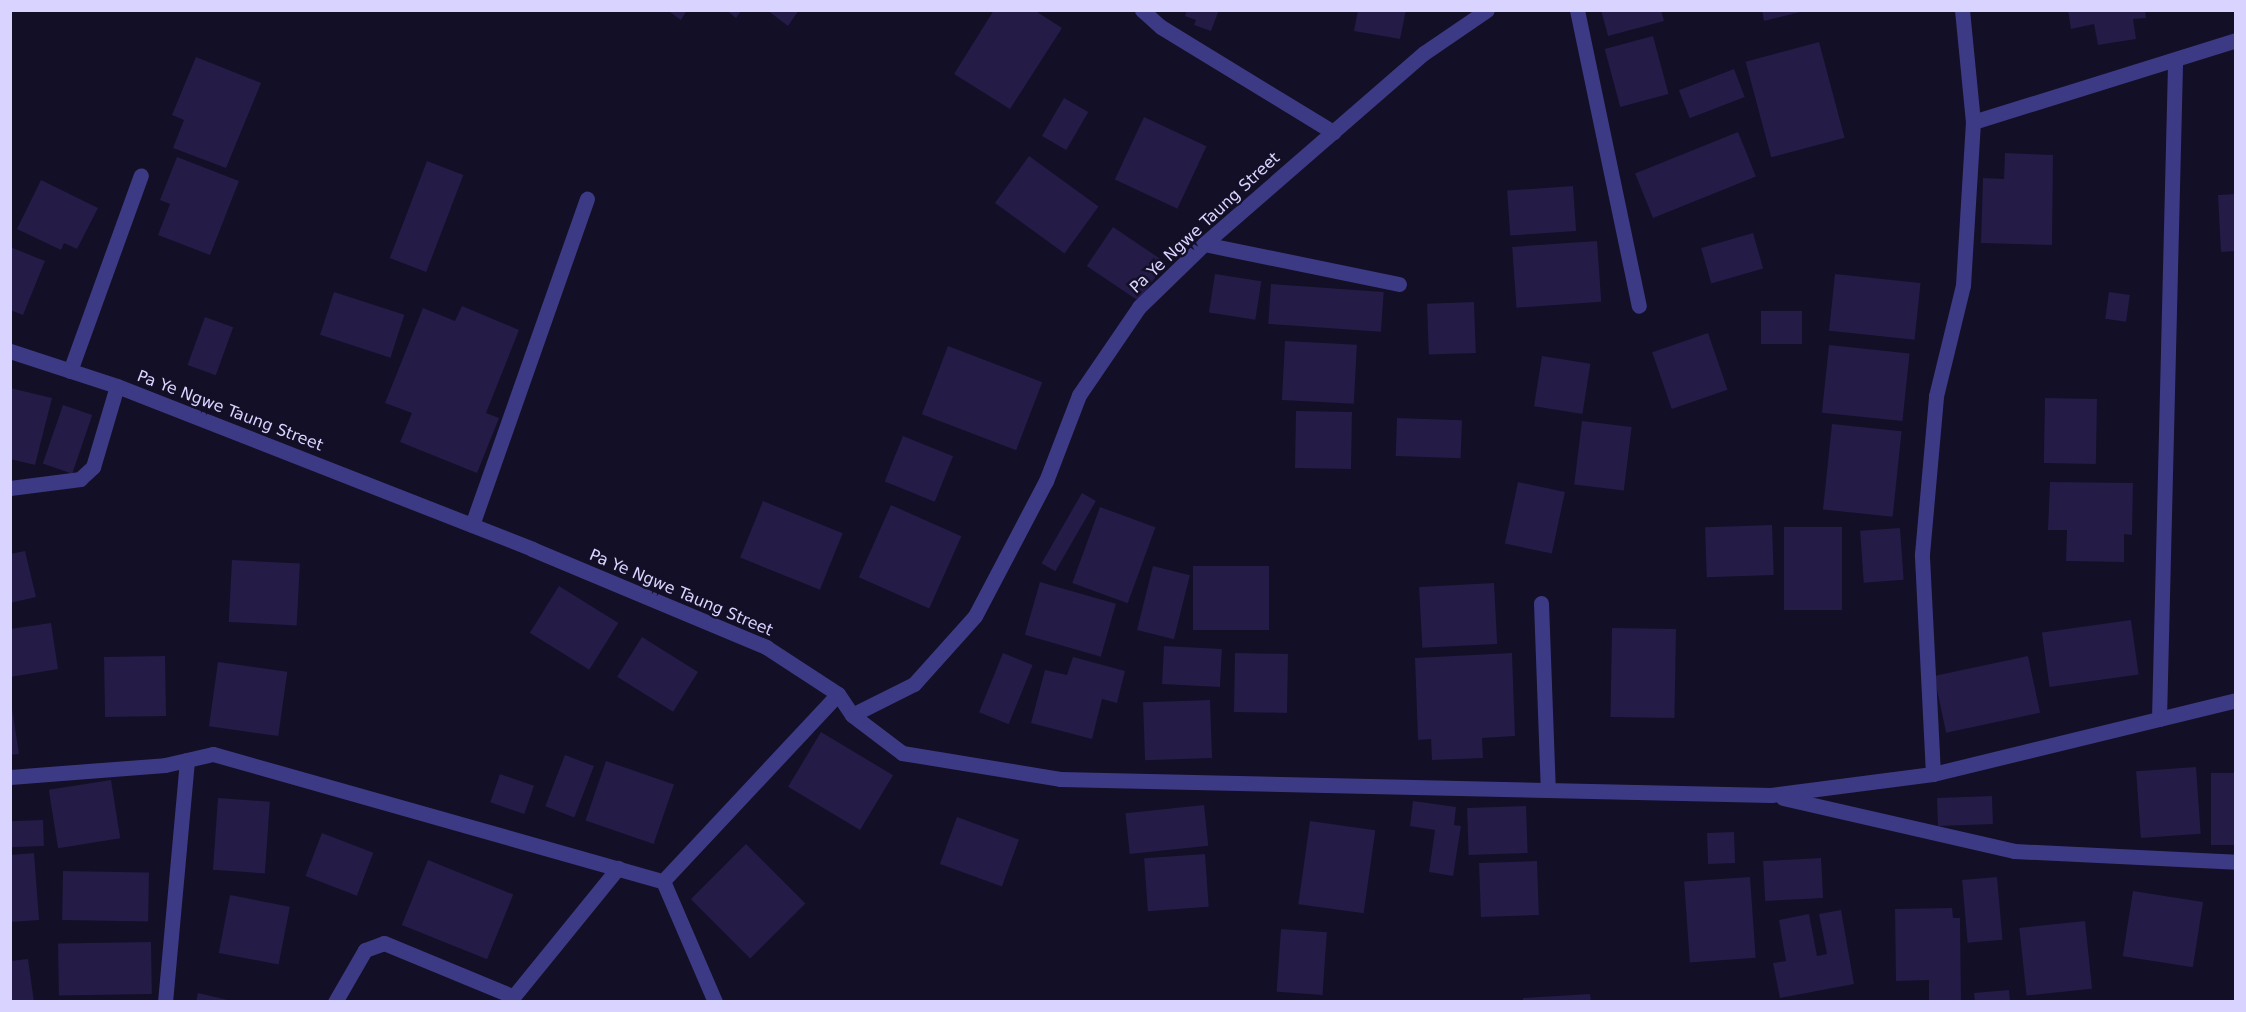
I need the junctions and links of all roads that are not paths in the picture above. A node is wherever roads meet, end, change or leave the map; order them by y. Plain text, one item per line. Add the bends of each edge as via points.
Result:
1 (1142, 10) edge
2 (1487, 10) edge
3 (1577, 10) edge
4 (1962, 10) edge
5 (2235, 39) edge
6 (2175, 62) junction
7 (1973, 122) junction
8 (1333, 132) junction
9 (141, 175) dead end
10 (587, 199) dead end
11 (1204, 244) junction
12 (1399, 284) dead end
13 (1639, 306) dead end
14 (10, 351) edge
15 (70, 371) junction
16 (117, 386) junction
17 (10, 488) edge
18 (472, 525) junction
19 (1541, 603) dead end
20 (838, 694) junction
21 (2235, 700) edge
22 (852, 715) junction
23 (2159, 719) junction
24 (187, 759) junction
25 (1934, 774) junction
26 (10, 777) edge
27 (1548, 790) junction
28 (1771, 795) junction
29 (2235, 862) edge
30 (618, 868) junction
31 (663, 881) junction
32 (510, 999) edge
33 (165, 1002) edge
34 (335, 1002) edge
35 (715, 1002) edge

1 - 8 street via 1161,27
2 - 8 street, Pa Ye Ngwe Taung Street via 1424,53
3 - 13 street
4 - 7 street
5 - 6 street
6 - 7 street
6 - 23 street
7 - 25 street via 1963,285 1936,396 1922,554
8 - 11 street, Pa Ye Ngwe Taung Street
9 - 15 street
10 - 18 street
11 - 12 street
11 - 22 street, Pa Ye Ngwe Taung Street via 1139,307 1079,395 1046,481 975,616 914,684
14 - 15 street, Pa Ye Ngwe Taung Street
15 - 16 street, Pa Ye Ngwe Taung Street
16 - 17 street via 93,467 80,480
16 - 18 street, Pa Ye Ngwe Taung Street
18 - 20 street, Pa Ye Ngwe Taung Street via 765,647
19 - 27 street
20 - 22 street, Pa Ye Ngwe Taung Street
20 - 31 street
21 - 23 street
22 - 27 street via 902,753 1060,779
23 - 25 street
24 - 26 street via 165,765
24 - 30 street via 213,754
24 - 33 street
25 - 28 street
27 - 28 street
28 - 29 street via 2014,851
30 - 31 street
30 - 32 street
31 - 35 street
32 - 34 street via 384,943 365,950

